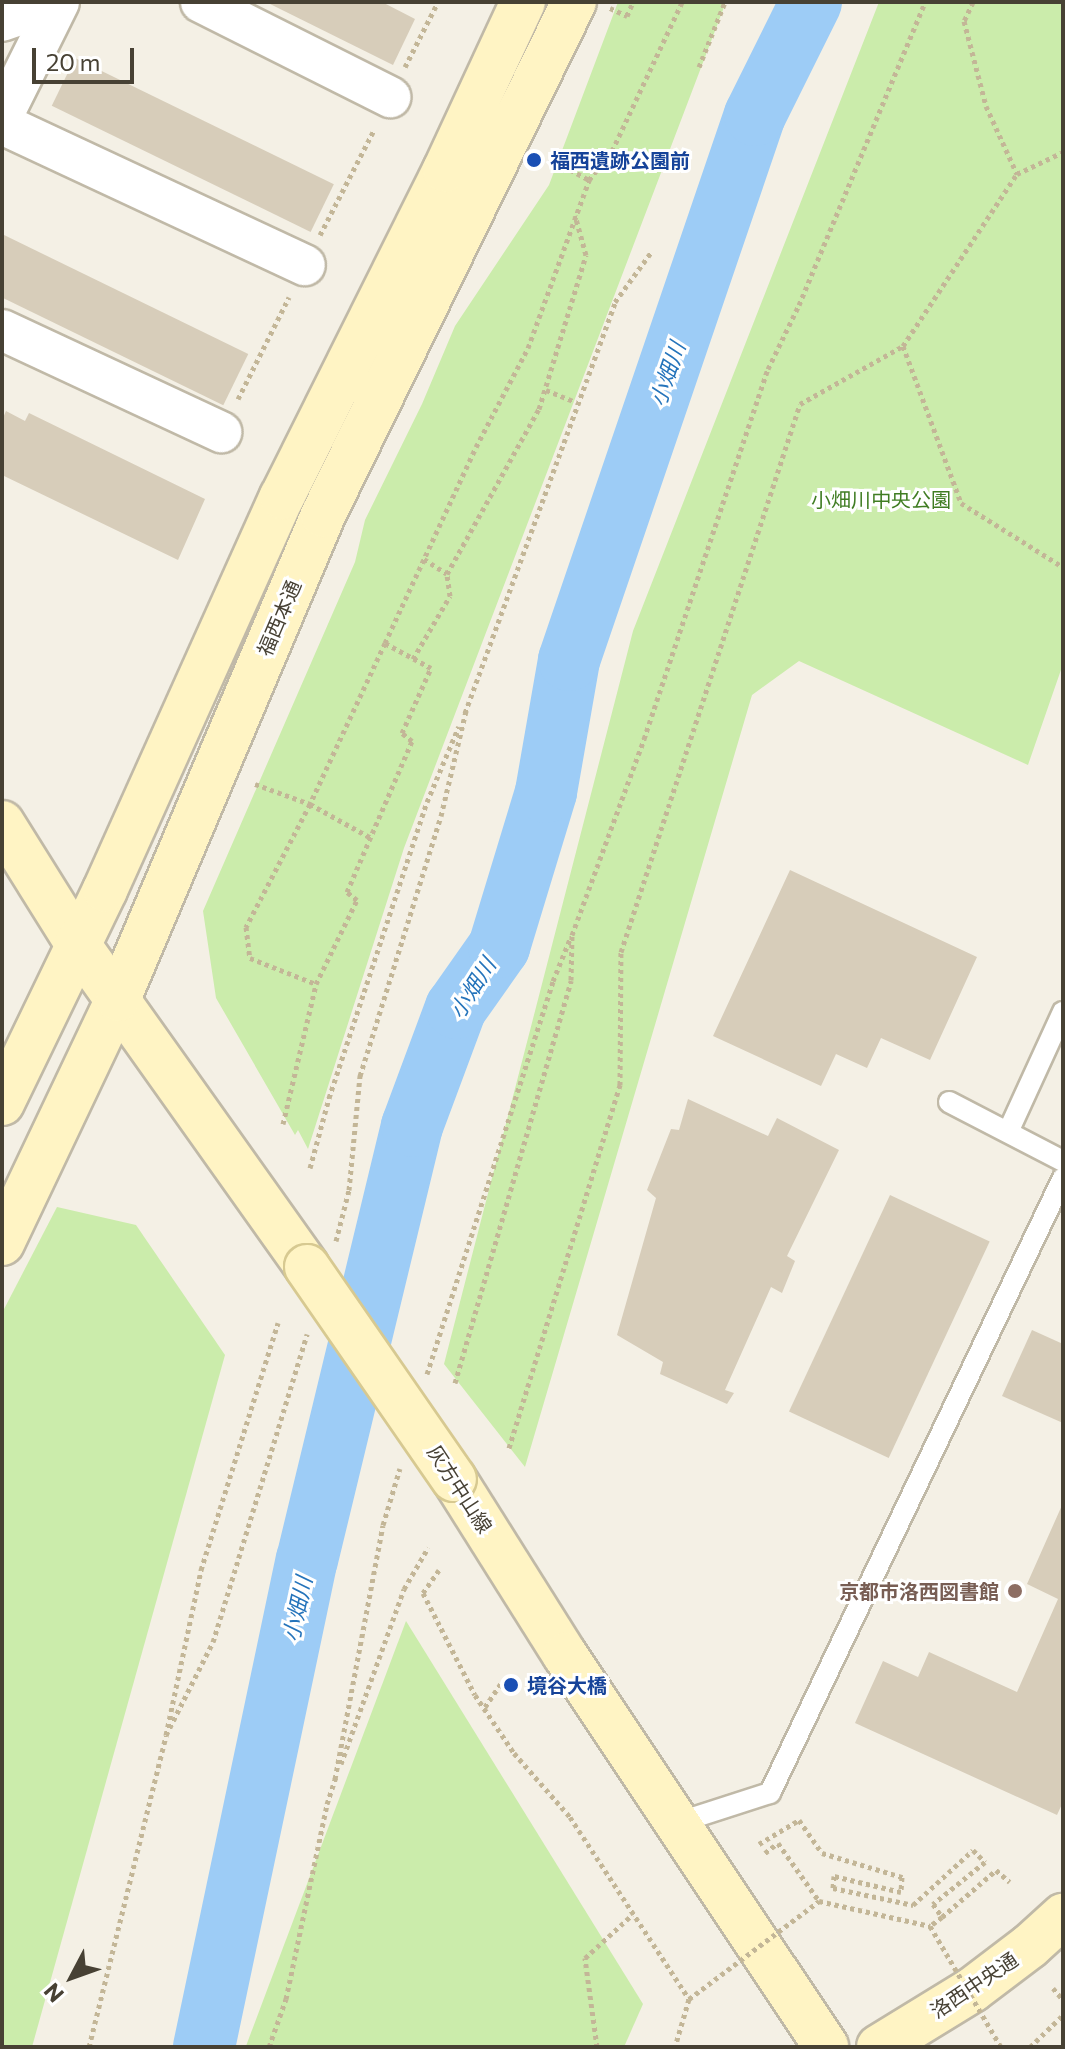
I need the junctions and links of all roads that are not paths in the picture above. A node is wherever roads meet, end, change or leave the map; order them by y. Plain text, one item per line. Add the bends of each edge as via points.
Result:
1 (57, 2) edge
2 (201, 2) edge
3 (523, 2) edge
4 (590, 4) edge
5 (2, 21) edge
6 (390, 97) road end
7 (2, 117) edge
8 (2, 124) edge
9 (305, 265) road end
10 (2, 330) edge
11 (221, 432) road end
12 (2, 823) edge
13 (77, 943) junction
14 (118, 999) junction
15 (1063, 1012) edge
16 (949, 1102) dead end
17 (2, 1103) edge
18 (1008, 1132) junction
19 (1063, 1161) edge
20 (1063, 1178) edge
21 (2, 1243) edge
22 (677, 1823) junction
23 (1063, 1916) edge
24 (826, 2047) edge
25 (879, 2047) edge

1 - 5 street
1 - 7 street
2 - 6 street
3 - 13 street via 282,497
4 - 14 street, 福西本通 via 323,515
8 - 9 street
10 - 11 street
12 - 13 street, 灰方中山線
13 - 14 street, 灰方中山線
13 - 17 street
14 - 21 street, 福西本通
14 - 22 street, 灰方中山線, bridge via 454,1479
15 - 18 lane
16 - 18 lane
18 - 19 lane
20 - 22 lane via 770,1793
22 - 24 street, 灰方中山線
23 - 25 street, 洛西中央通 via 972,1990

